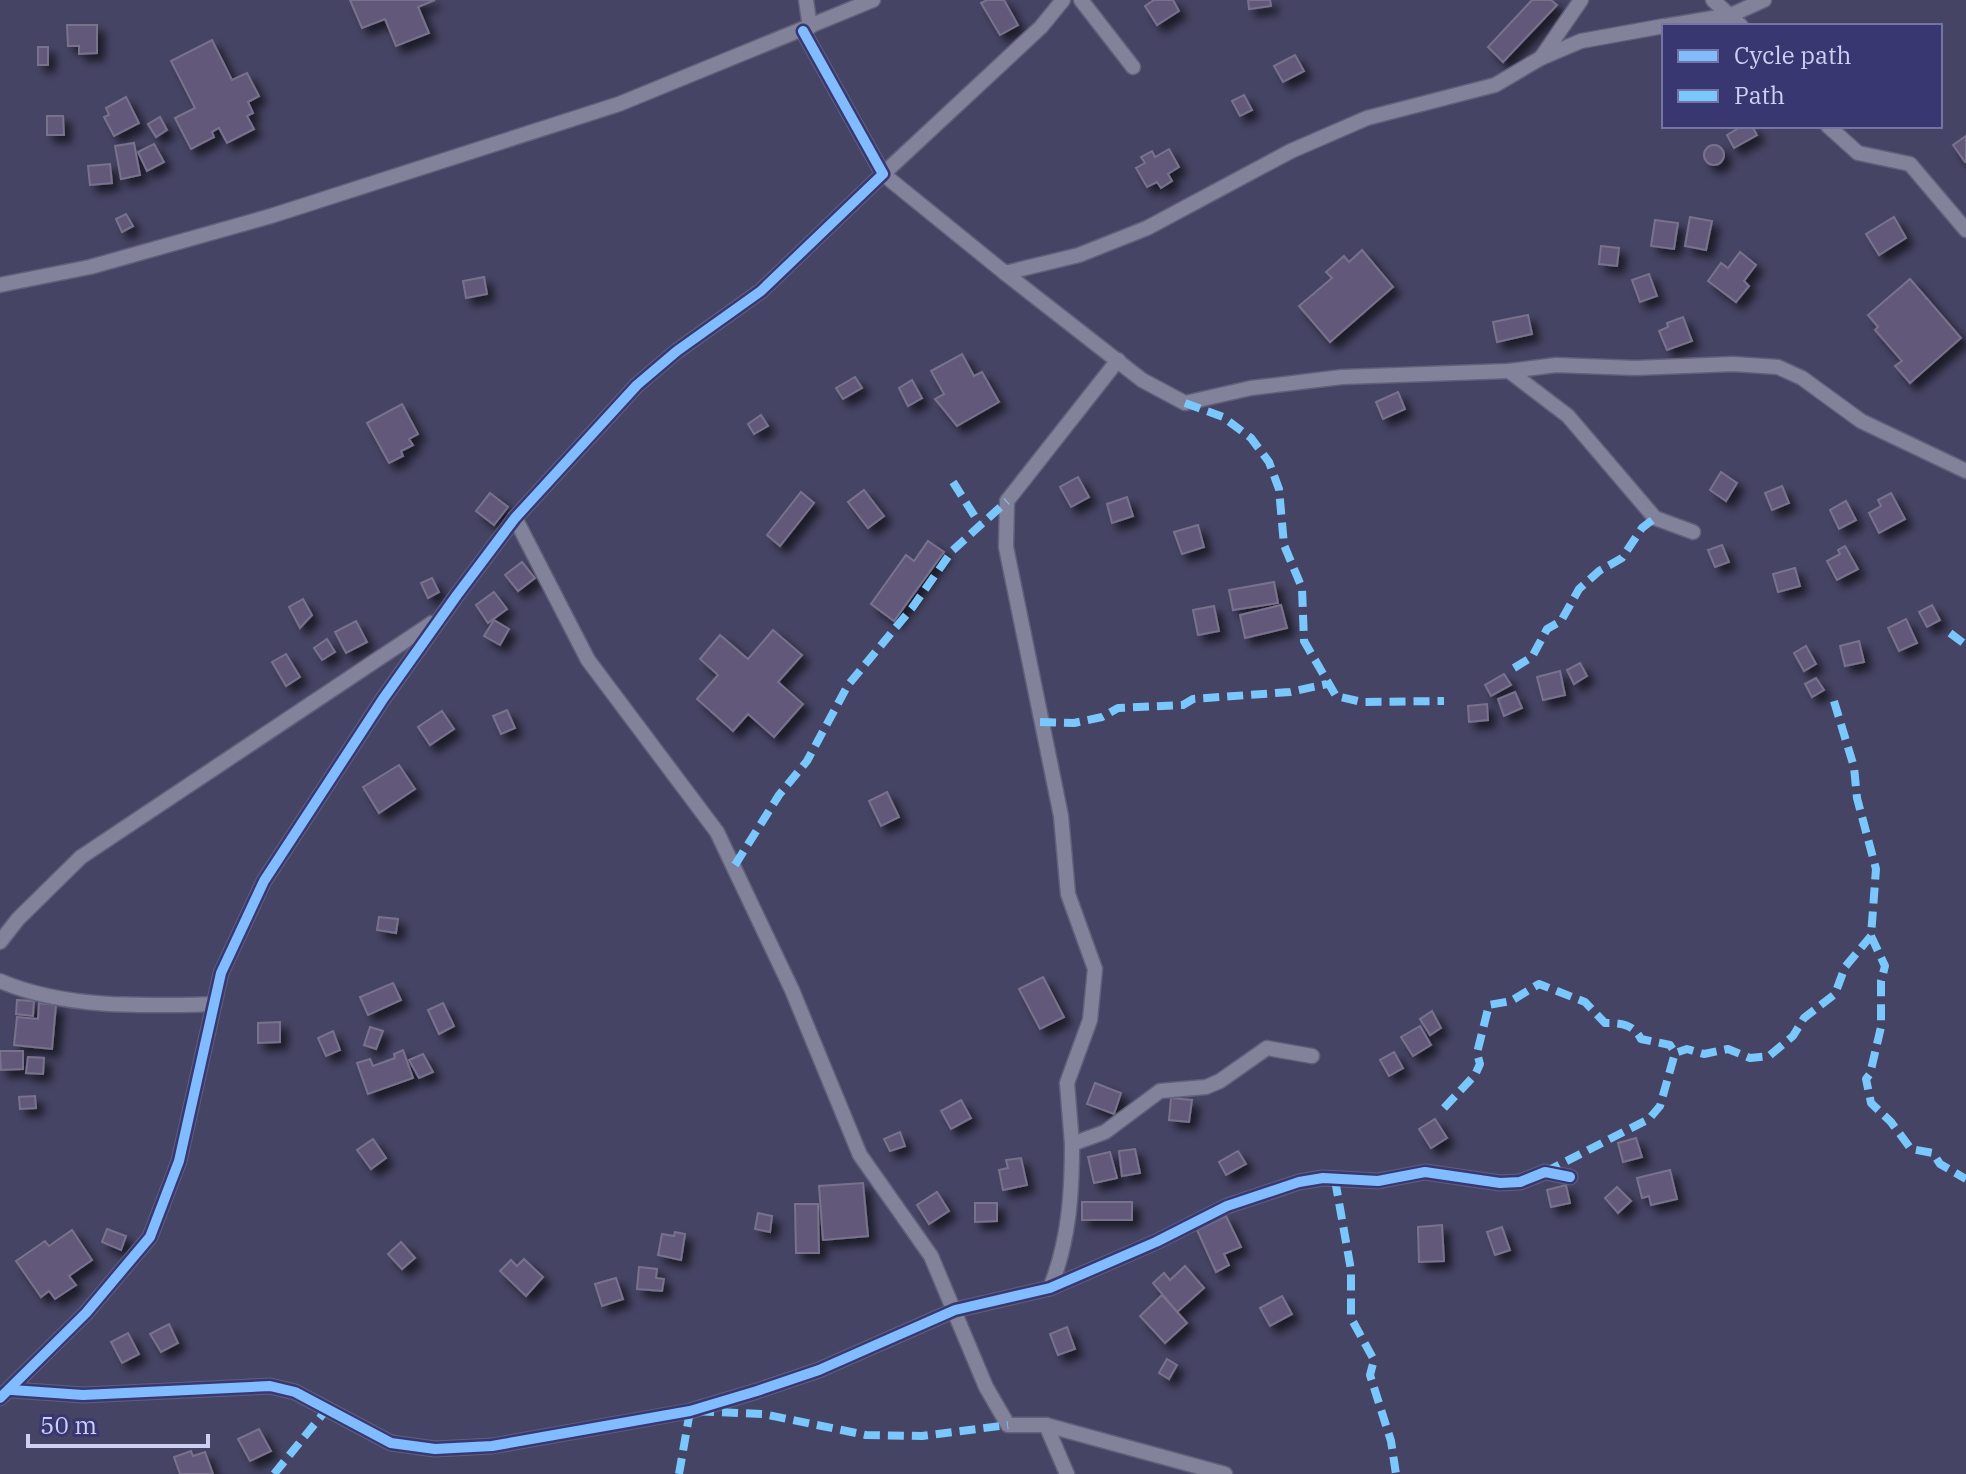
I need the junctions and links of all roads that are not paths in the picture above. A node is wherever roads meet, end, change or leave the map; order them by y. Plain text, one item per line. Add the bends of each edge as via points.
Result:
1 (806, 0) edge
2 (873, 0) edge
3 (1063, 0) edge
4 (1081, 0) edge
5 (1581, 0) edge
6 (1713, 0) edge
7 (1764, 0) edge
8 (1736, 21) edge
9 (1693, 24) edge
10 (1662, 27) edge
11 (807, 29) junction
12 (1541, 58) junction
13 (1133, 67) dead end
14 (1830, 128) edge
15 (883, 174) junction
16 (1966, 230) edge
17 (1005, 273) junction
18 (0, 285) edge
19 (1118, 360) junction
20 (1509, 371) junction
21 (1966, 471) edge
22 (515, 518) junction
23 (1693, 532) dead end
24 (441, 617) junction
25 (0, 942) edge
26 (0, 981) edge
27 (214, 1004) junction
28 (1312, 1056) dead end
29 (1072, 1144) junction
30 (1570, 1177) dead end
31 (1050, 1288) junction
32 (955, 1310) junction
33 (6, 1394) edge
34 (1046, 1425) junction
35 (1067, 1474) edge
36 (1225, 1474) edge

1 - 11 street
2 - 11 street
3 - 15 street via 1041,27
4 - 13 street
5 - 12 street
6 - 8 street
7 - 8 street
8 - 9 street
10 - 12 street via 1581,41
11 - 15 street
11 - 18 street via 619,104 271,216 90,267
12 - 17 street via 1495,85 1401,107 1324,136 1147,228 1079,255
14 - 16 street via 1858,153 1910,164
15 - 17 street
15 - 22 street via 761,291 637,385
17 - 19 street
19 - 20 street via 1185,403 1251,388 1342,377
19 - 29 street via 1007,501 1005,519 1013,586 1061,816 1068,894 1095,969 1090,1020 1067,1083
20 - 21 street via 1556,365 1778,367 1861,421
20 - 23 street via 1568,416 1655,518
22 - 24 street
22 - 32 street via 588,660 717,832 792,990 860,1155 931,1256
24 - 25 street via 81,857
24 - 27 street via 264,881 221,973
26 - 27 street via 58,998 152,1006
27 - 33 street via 179,1161 150,1237 86,1313
28 - 29 street via 1267,1048 1220,1081 1160,1091 1105,1132
29 - 31 street via 1068,1219
30 - 31 street via 1545,1172 1500,1183 1425,1172 1378,1181 1306,1181 1227,1206
31 - 32 street
32 - 33 street via 819,1370 690,1411 492,1446 435,1449 391,1443 295,1392 270,1386
32 - 34 street via 986,1387 1008,1425
34 - 35 street
34 - 36 street

